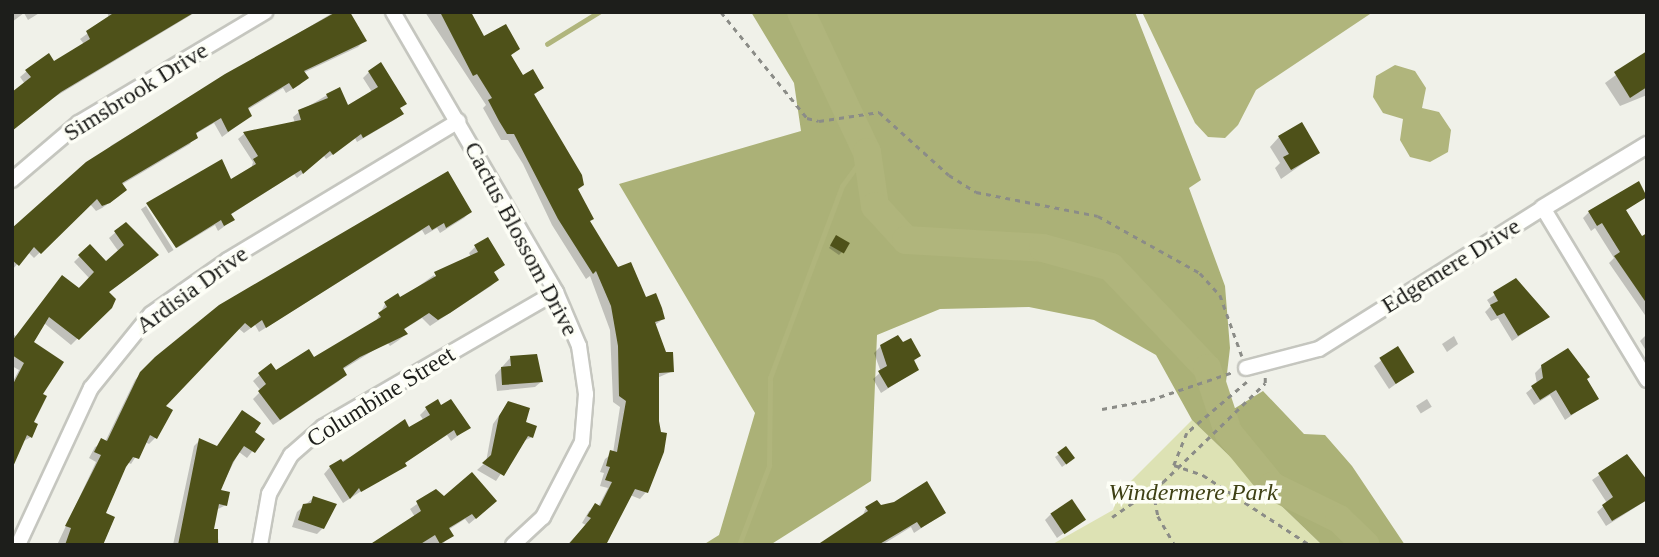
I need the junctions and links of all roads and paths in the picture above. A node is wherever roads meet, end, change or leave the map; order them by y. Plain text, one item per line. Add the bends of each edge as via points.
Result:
1 (265, 12) edge
2 (393, 12) edge
3 (721, 12) edge
4 (458, 121) junction
5 (1647, 145) edge
6 (12, 180) edge
7 (1543, 208) junction
8 (556, 292) junction
9 (1246, 368) junction
10 (1220, 376) dead end
11 (1647, 380) edge
12 (1265, 383) dead end
13 (1102, 409) dead end
14 (1176, 467) junction
15 (1153, 489) junction
16 (1112, 517) dead end
17 (18, 545) edge
18 (260, 545) edge
19 (513, 545) edge
20 (1175, 545) edge
21 (1310, 545) edge

1 - 6 street, Simsbrook Drive via 79,123
2 - 4 street, Cactus Blossom Drive
3 - 9 path via 798,111 819,121 879,112 949,175 976,192 1098,216 1200,273 1220,295
4 - 8 street, Cactus Blossom Drive
4 - 17 street, Ardisia Drive via 228,260 151,314 91,388
5 - 7 street, Edgemere Drive
7 - 9 street, Edgemere Drive via 1319,349
7 - 11 street
8 - 18 street, Columbine Street via 323,427 291,455 269,494
8 - 19 street, Cactus Blossom Drive via 579,346 586,394 582,442 543,517
9 - 14 path via 1247,383 1187,433 1173,459
10 - 13 path via 1150,400
12 - 14 path
14 - 15 path
14 - 21 path via 1203,475
15 - 16 path
15 - 20 path via 1158,516

